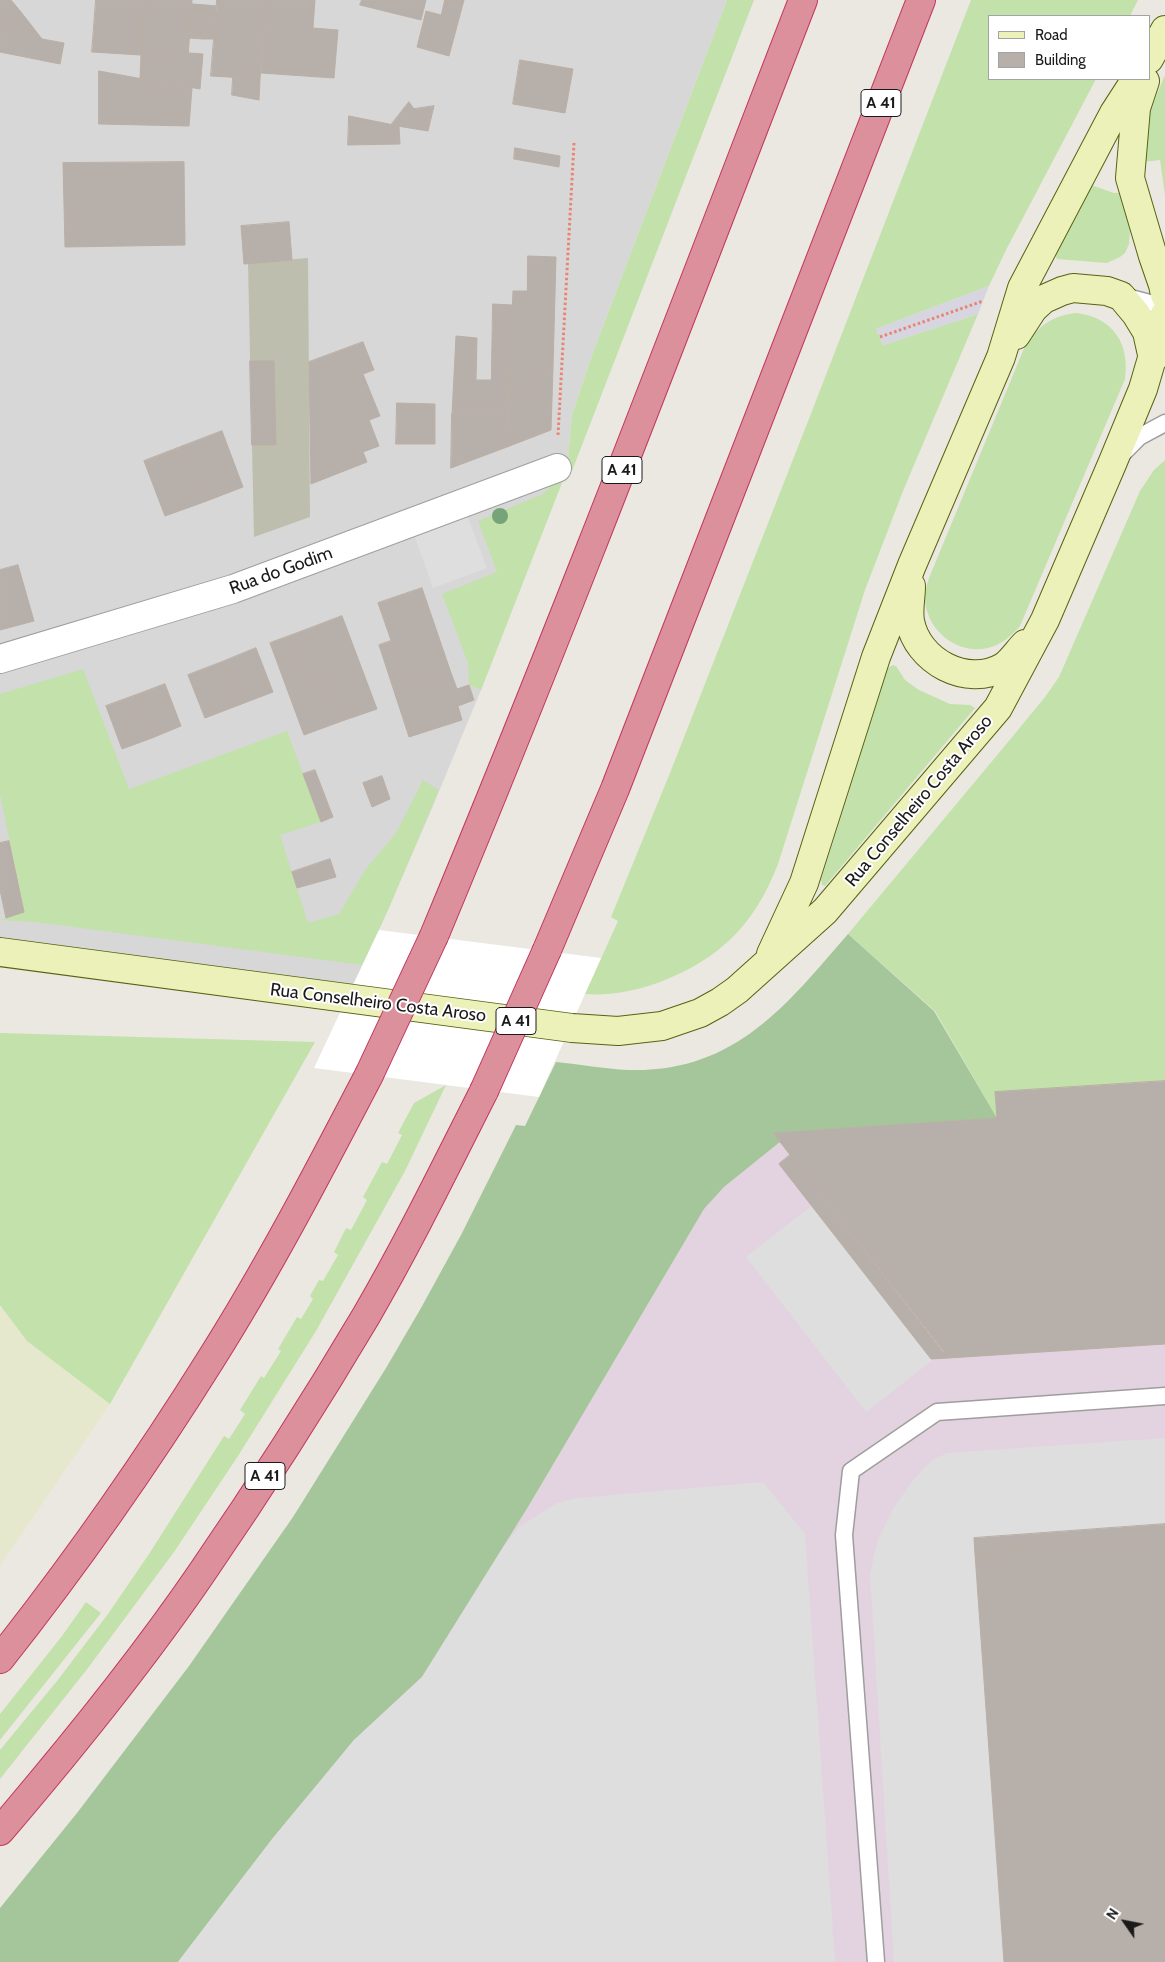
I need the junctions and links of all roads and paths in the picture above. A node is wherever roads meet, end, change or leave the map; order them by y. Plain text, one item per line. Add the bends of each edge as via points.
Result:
1 (803, 0) edge
2 (921, 0) edge
3 (1135, 80) edge
4 (1145, 80) edge
5 (574, 144) dead end
6 (1165, 295) edge
7 (1121, 296) junction
8 (984, 300) dead end
9 (1165, 307) edge
10 (1165, 314) edge
11 (880, 337) dead end
12 (1001, 357) junction
13 (1154, 359) junction
14 (1165, 423) edge
15 (1112, 464) junction
16 (556, 468) joint
17 (912, 565) junction
18 (1045, 620) junction
19 (0, 660) edge
20 (0, 952) edge
21 (767, 962) junction
22 (1165, 1396) edge
23 (0, 1659) edge
24 (0, 1831) edge
25 (876, 1962) edge

1 - 23 highway, A 41, bridge via 508,758 434,936 369,1075 311,1187 212,1359 130,1485
2 - 24 highway, A 41, bridge via 615,789 484,1091 367,1314 257,1490 142,1655 66,1754
3 - 12 main road, Rua Conselheiro Costa Aroso via 1114,113 1034,263 1022,288
4 - 6 main road via 1136,108 1130,178
5 - 16 path
7 - 9 lane
7 - 12 main road, Rua Conselheiro Costa Aroso via 1072,288 1044,299 1033,309
7 - 13 main road via 1147,332
8 - 11 path
10 - 13 main road, Rua Conselheiro Costa Aroso
12 - 17 main road, Rua Conselheiro Costa Aroso
13 - 15 main road, Rua Conselheiro Costa Aroso
14 - 15 lane via 1139,437
15 - 18 main road, Rua Conselheiro Costa Aroso
16 - 19 street, Rua do Godim via 234,589
17 - 18 main road, Rua Conselheiro Costa Aroso via 910,621 919,645 937,663 963,673 987,673 1005,666
17 - 21 main road, Rua Conselheiro Costa Aroso via 876,657 804,883
18 - 21 main road, Rua Conselheiro Costa Aroso via 998,708 826,911
20 - 21 main road, Rua Conselheiro Costa Aroso via 572,1028 618,1031 662,1026 700,1013 736,990
22 - 25 lane via 937,1412 851,1471 844,1535

